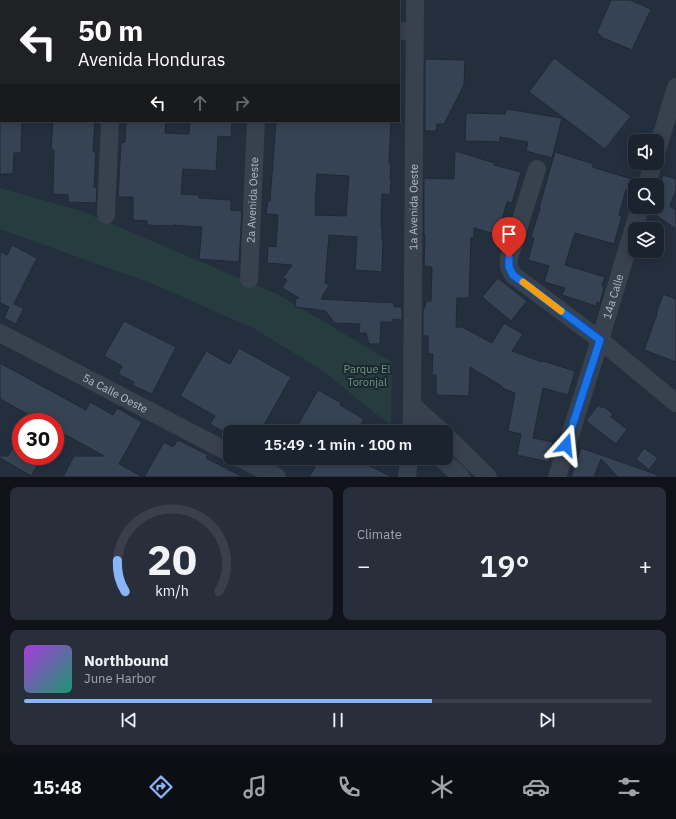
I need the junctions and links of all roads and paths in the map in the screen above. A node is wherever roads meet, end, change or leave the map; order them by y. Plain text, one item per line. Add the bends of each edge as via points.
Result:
1 (415, 0) edge
2 (407, 32) edge
3 (676, 87) edge
4 (110, 122) edge
5 (256, 122) edge
6 (662, 134) edge
7 (537, 169) dead end
8 (638, 214) edge
9 (106, 215) dead end
10 (249, 279) dead end
11 (0, 333) edge
12 (600, 340) junction
13 (676, 403) edge
14 (412, 409) junction
15 (411, 425) edge
16 (433, 425) edge
17 (453, 443) edge
18 (223, 449) edge
19 (254, 465) edge
20 (408, 465) edge
21 (448, 465) edge
22 (277, 477) edge
23 (407, 477) edge
24 (461, 477) edge
25 (488, 477) edge
26 (557, 477) edge

1 - 2 street, 1a Avenida Oeste
2 - 14 street, 1a Avenida Oeste
3 - 6 street
4 - 9 street
5 - 10 street, 2a Avenida Oeste
7 - 12 street via 509,258 509,267 513,275
8 - 12 street, 14a Calle
11 - 18 street, 5a Calle Oeste
12 - 13 street
12 - 26 street, 14a Calle
14 - 15 street, 1a Avenida Oeste
14 - 16 street
17 - 25 street
19 - 22 street
20 - 23 street
21 - 24 street

